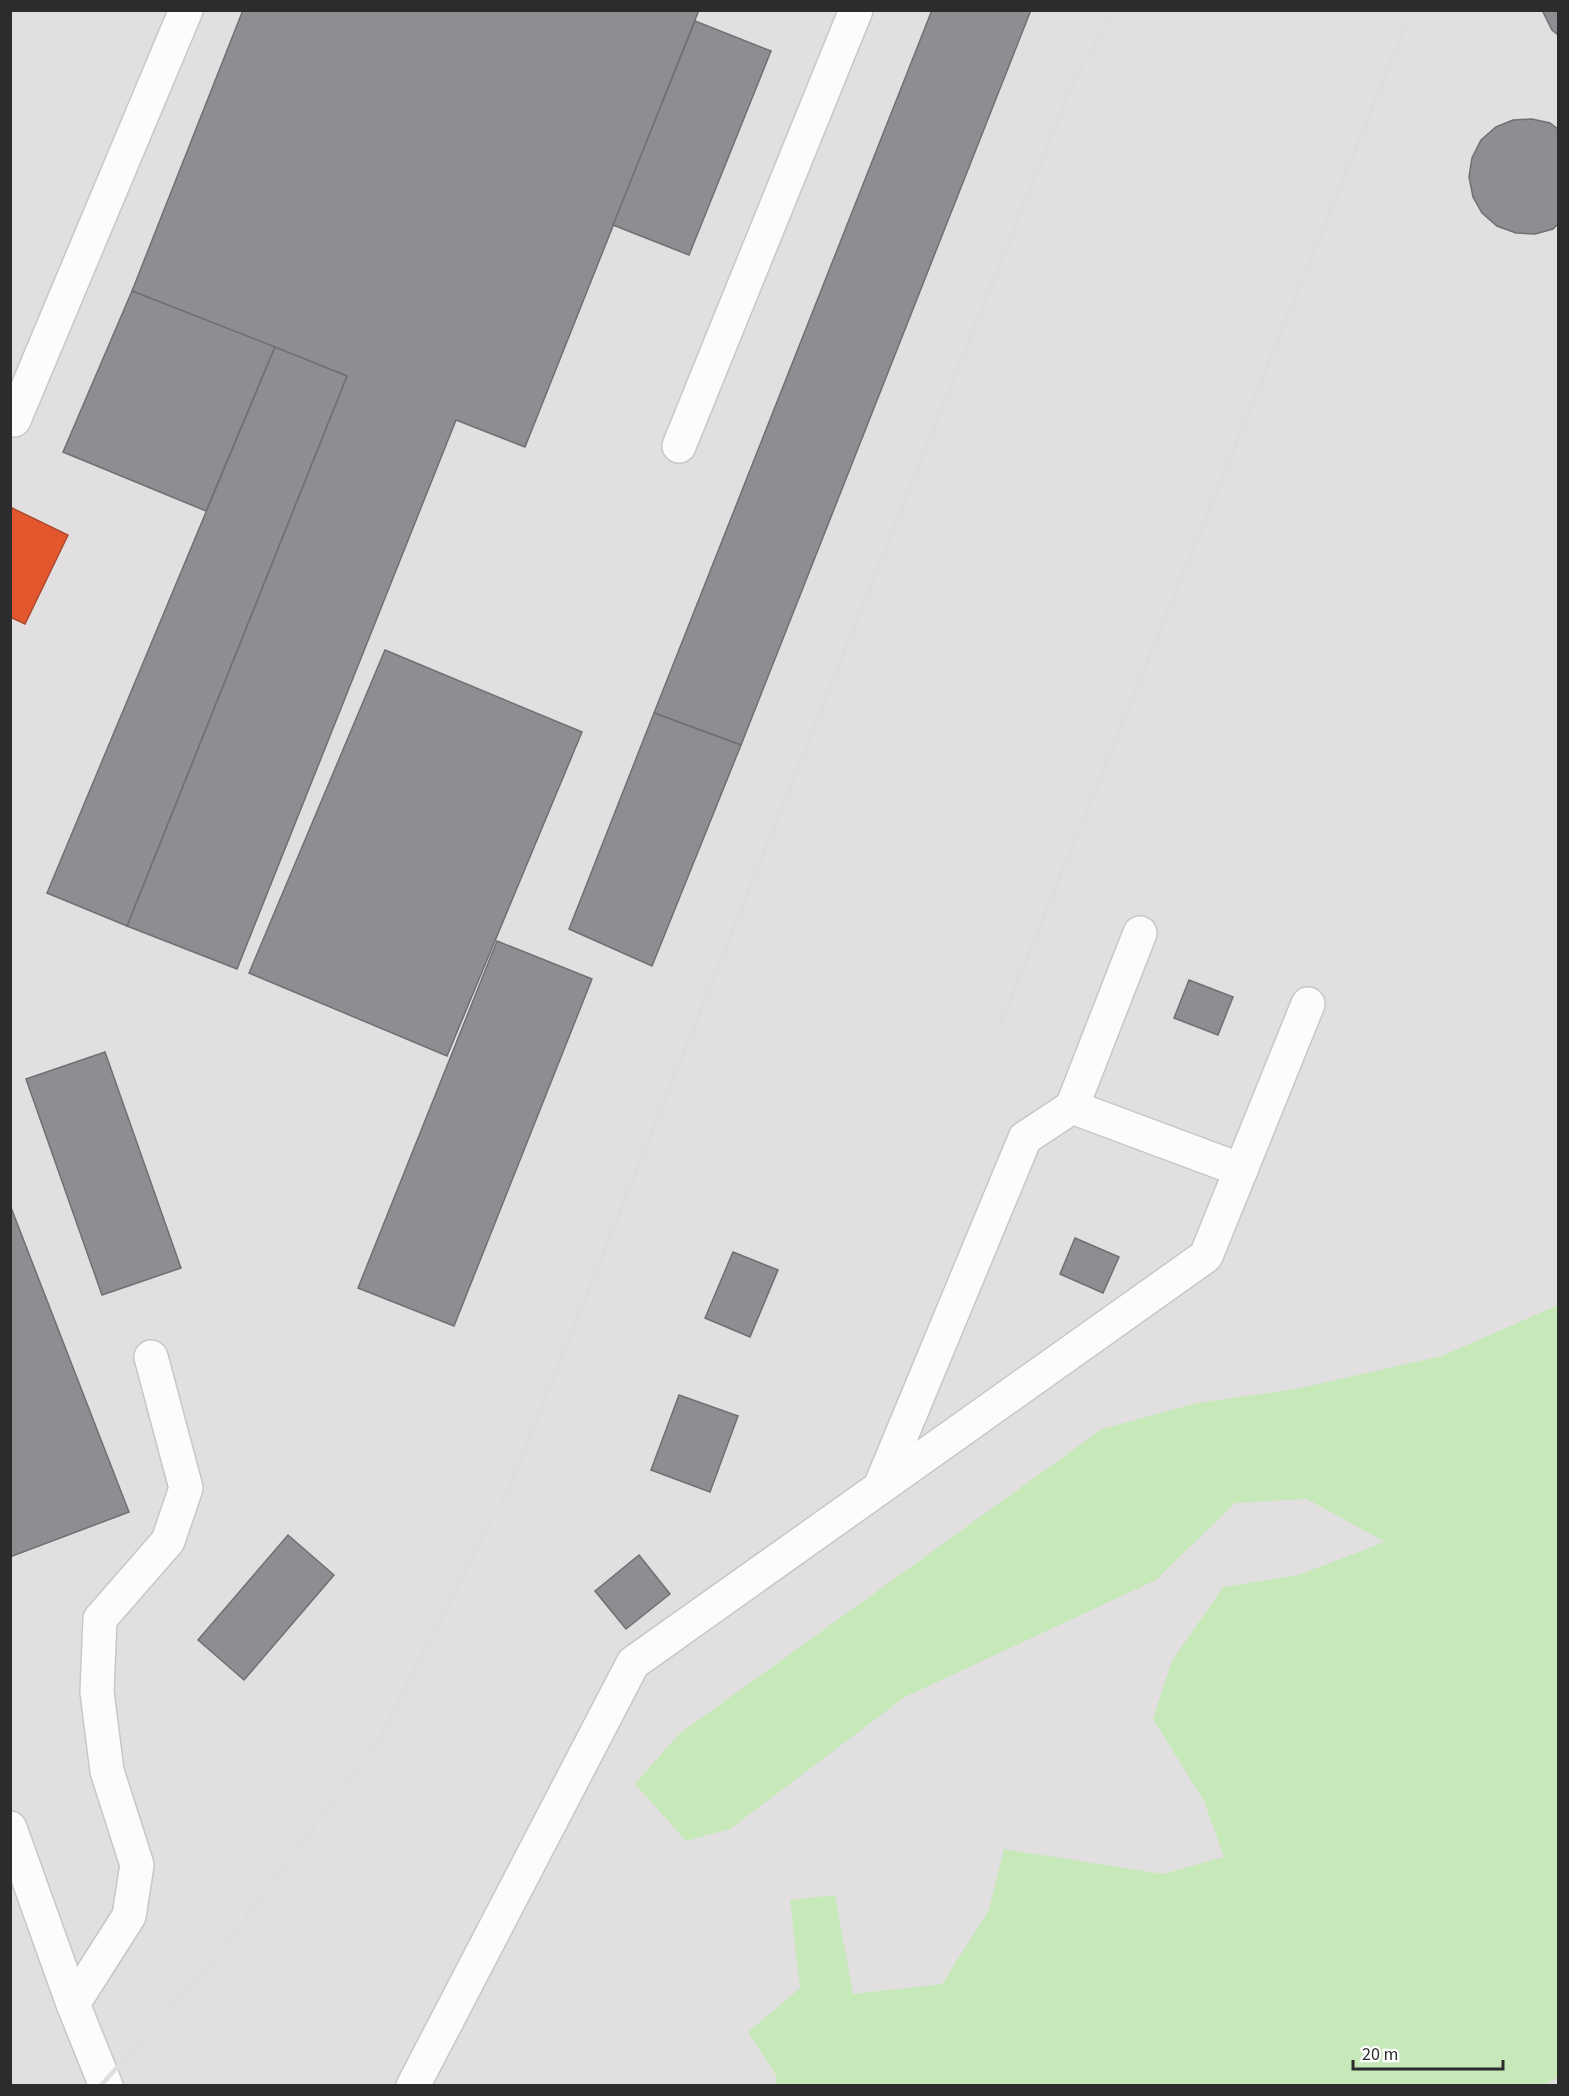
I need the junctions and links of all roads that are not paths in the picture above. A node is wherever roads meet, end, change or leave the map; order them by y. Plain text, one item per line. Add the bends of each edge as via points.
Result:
1 (186, 10) edge
2 (856, 10) edge
3 (14, 420) dead end
4 (679, 446) dead end
5 (1140, 933) dead end
6 (1308, 1004) dead end
7 (1072, 1107) junction
8 (1241, 1170) junction
9 (150, 1357) dead end
10 (880, 1487) junction
11 (10, 1828) edge
12 (73, 2004) junction
13 (106, 2085) edge
14 (413, 2085) edge

1 - 3 lane
2 - 4 lane
5 - 7 lane
6 - 8 lane
7 - 8 lane
7 - 10 lane via 1024,1138
8 - 10 lane via 1206,1256
9 - 12 lane via 186,1488 168,1541 100,1620 97,1692 107,1771 137,1865 129,1916
10 - 14 lane via 633,1663
11 - 12 lane
12 - 13 lane

